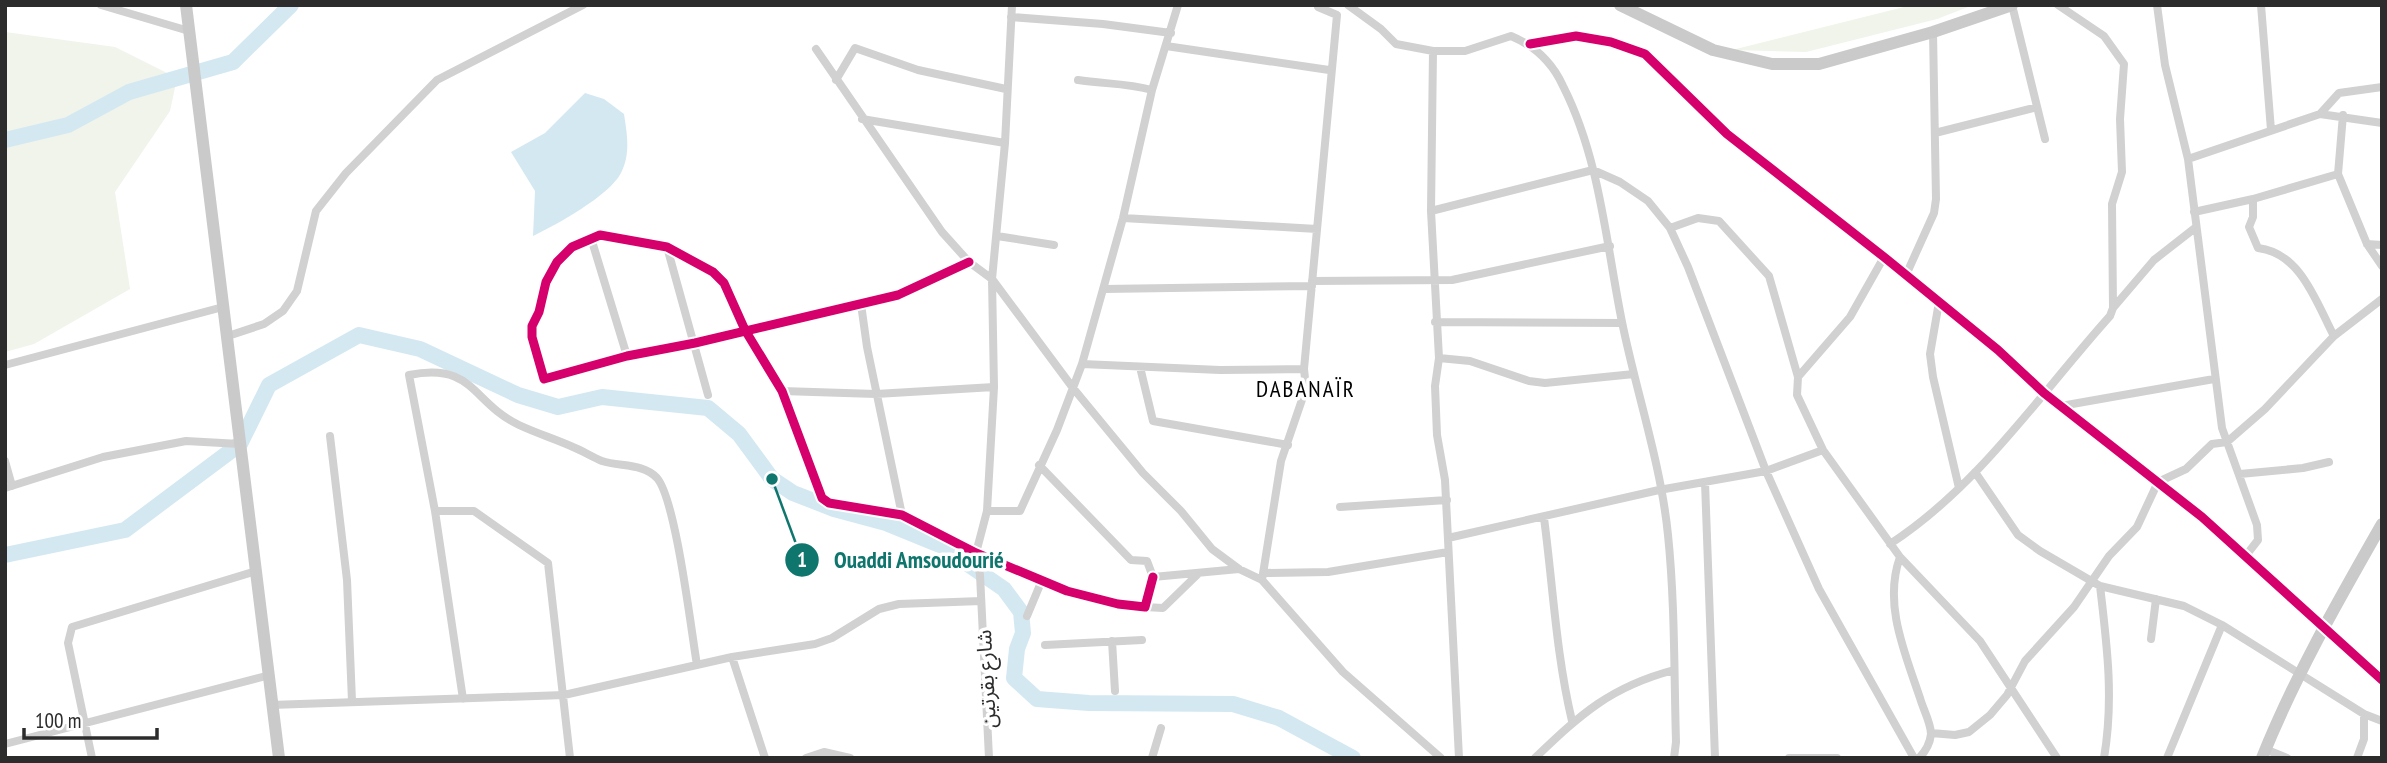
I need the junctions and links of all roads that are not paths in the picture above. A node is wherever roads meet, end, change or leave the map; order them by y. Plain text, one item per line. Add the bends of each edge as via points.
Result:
1 (102, 5) edge
2 (186, 5) edge
3 (583, 5) edge
4 (1012, 5) edge
5 (1178, 5) edge
6 (1348, 5) edge
7 (1620, 5) edge
8 (2012, 5) edge
9 (2058, 5) edge
10 (2157, 5) edge
11 (2261, 5) edge
12 (1319, 6) edge
13 (1011, 17) junction
14 (190, 31) junction
15 (1933, 32) junction
16 (1171, 33) junction
17 (1530, 44) junction
18 (1166, 46) junction
19 (816, 49) dead end
20 (1433, 51) junction
21 (1329, 70) junction
22 (836, 80) junction
23 (1078, 80) dead end
24 (2382, 87) edge
25 (1006, 89) junction
26 (1152, 90) junction
27 (2037, 107) junction
28 (2320, 114) junction
29 (2343, 115) junction
30 (862, 119) junction
31 (2382, 122) edge
32 (2271, 130) junction
33 (1935, 133) junction
34 (2045, 139) dead end
35 (1005, 143) junction
36 (2188, 159) junction
37 (1593, 170) junction
38 (2337, 174) junction
39 (2253, 199) junction
40 (1431, 211) junction
41 (2194, 212) junction
42 (1123, 218) junction
43 (1670, 228) junction
44 (2195, 228) junction
45 (1317, 229) junction
46 (997, 236) junction
47 (591, 238) junction
48 (2368, 244) junction
49 (1054, 245) dead end
50 (2382, 245) edge
51 (1610, 246) junction
52 (667, 247) junction
53 (1884, 257) junction
54 (969, 262) junction
55 (2382, 266) edge
56 (1906, 275) junction
57 (992, 279) junction
58 (1433, 281) junction
59 (1312, 284) junction
60 (1104, 289) junction
61 (2382, 299) edge
62 (1939, 302) junction
63 (861, 304) junction
64 (223, 307) junction
65 (2113, 308) junction
66 (1435, 322) junction
67 (1622, 323) junction
68 (745, 330) junction
69 (228, 336) junction
70 (2334, 336) junction
71 (695, 344) junction
72 (627, 356) junction
73 (1439, 358) junction
74 (1082, 364) junction
75 (5, 365) edge
76 (1140, 367) junction
77 (1304, 369) junction
78 (1634, 374) junction
79 (1798, 377) junction
80 (2214, 379) junction
81 (994, 387) junction
82 (1073, 388) junction
83 (782, 391) junction
84 (2044, 393) junction
85 (876, 394) junction
86 (708, 395) dead end
87 (2061, 406) junction
88 (330, 436) dead end
89 (2227, 442) junction
90 (240, 444) junction
91 (1288, 445) junction
92 (1823, 450) junction
93 (5, 461) edge
94 (2329, 462) dead end
95 (1039, 466) junction
96 (1766, 471) junction
97 (1975, 472) junction
98 (2240, 474) junction
99 (1705, 482) junction
100 (2158, 482) junction
101 (8, 487) edge
102 (1959, 488) junction
103 (1659, 490) junction
104 (1447, 500) junction
105 (1340, 507) dead end
106 (435, 511) junction
107 (986, 511) junction
108 (902, 515) junction
109 (1544, 518) junction
110 (2382, 524) edge
111 (1448, 538) junction
112 (2377, 543) edge
113 (1890, 544) junction
114 (1448, 552) junction
115 (976, 553) junction
116 (1900, 557) junction
117 (2244, 558) junction
118 (1239, 569) junction
119 (256, 571) junction
120 (1200, 573) junction
121 (1263, 576) junction
122 (1153, 577) junction
123 (1042, 580) junction
124 (2091, 580) junction
125 (2100, 586) junction
126 (2156, 599) junction
127 (981, 601) junction
128 (1145, 607) junction
129 (1027, 617) dead end
130 (2323, 624) junction
131 (2222, 625) junction
132 (2151, 639) dead end
133 (1142, 640) dead end
134 (1112, 641) junction
135 (1045, 645) dead end
136 (732, 657) junction
137 (697, 665) junction
138 (1674, 670) junction
139 (2299, 672) junction
140 (270, 675) junction
141 (2382, 680) edge
142 (2012, 686) junction
143 (1115, 691) dead end
144 (564, 695) junction
145 (463, 699) junction
146 (352, 701) junction
147 (271, 705) junction
148 (2364, 714) junction
149 (1572, 721) junction
150 (2382, 721) edge
151 (84, 723) junction
152 (1161, 728) dead end
153 (1931, 733) junction
154 (5, 744) edge
155 (2264, 754) edge
156 (93, 758) edge
157 (279, 758) edge
158 (570, 758) edge
159 (765, 758) edge
160 (806, 758) edge
161 (850, 758) edge
162 (989, 758) edge
163 (1152, 758) edge
164 (1441, 758) edge
165 (1459, 758) edge
166 (1535, 758) edge
167 (1674, 758) edge
168 (1715, 758) edge
169 (1789, 758) edge
170 (1837, 758) edge
171 (1917, 758) edge
172 (2057, 758) edge
173 (2104, 758) edge
174 (2167, 758) edge
175 (2287, 758) edge
176 (2357, 758) edge

1 - 14 street
2 - 14 street
3 - 69 street via 437,80 346,173 316,211 297,291 283,311 264,324
4 - 13 street, شارع بقرتين
5 - 16 street
6 - 20 street via 1396,44
7 - 15 street via 1713,50 1772,64 1819,64
8 - 15 street
8 - 27 street
9 - 65 street via 2104,36 2124,64 2122,172 2112,204
10 - 36 street via 2165,65
11 - 32 street
12 - 21 street via 1337,15
13 - 16 street
13 - 25 street, شارع بقرتين
14 - 64 street
15 - 33 street
16 - 18 street
17 - 20 street via 1511,36 1465,51
17 - 37 street via 1563,86
17 - 53 street via 1576,36 1645,54 1727,134
18 - 21 street
18 - 26 street
19 - 22 street
20 - 40 street
21 - 45 street
22 - 25 street via 855,48 918,70
22 - 30 street
23 - 26 street
24 - 28 street via 2339,93
25 - 35 street, شارع بقرتين
26 - 42 street
27 - 33 street
27 - 34 street
28 - 29 street
28 - 32 street
29 - 31 street
29 - 38 street
30 - 35 street
30 - 54 street via 942,232
32 - 36 street
33 - 56 street via 1934,214
35 - 46 street, شارع بقرتين
36 - 41 street
37 - 40 street
37 - 43 street via 1647,201
37 - 51 street
38 - 39 street
38 - 48 street
39 - 41 street
39 - 70 street via 2249,227 2258,248 2278,253 2299,271
40 - 58 street
41 - 44 street
42 - 45 street
42 - 60 street
43 - 79 street via 1698,218 1719,222 1769,275
43 - 96 street
44 - 65 street via 2154,260
44 - 80 street
45 - 59 street
46 - 49 street
46 - 57 street, شارع بقرتين
47 - 52 street via 607,235
47 - 72 street
47 - 72 street via 572,247 546,282 532,326 541,376 544,379
48 - 50 street
48 - 55 street
51 - 58 street
51 - 67 street
52 - 68 street via 724,283
52 - 71 street
53 - 56 street
53 - 79 street via 1850,317
54 - 57 street
54 - 63 street via 898,295
56 - 62 street
57 - 81 street, شارع بقرتين
57 - 82 street
58 - 59 street
58 - 66 street
59 - 60 street
59 - 77 street
60 - 74 street
61 - 70 street
62 - 84 street
62 - 102 street via 1930,354
63 - 68 street
63 - 85 street
64 - 69 street
64 - 75 street
65 - 84 street
66 - 67 street
66 - 73 street
67 - 78 street
68 - 71 street
68 - 83 street
69 - 90 street
70 - 89 street
71 - 72 street
71 - 86 street
73 - 78 street via 1470,360 1545,383
73 - 104 street via 1437,435
74 - 76 street
74 - 82 street
76 - 77 street
76 - 91 street via 1153,421
77 - 91 street via 1306,388
78 - 103 street
79 - 92 street via 1798,403
80 - 87 street
80 - 89 street
81 - 85 street
81 - 107 street, شارع بقرتين
82 - 95 street
82 - 118 street via 1212,549
83 - 85 street
83 - 108 street via 822,498
84 - 87 street
84 - 97 street
85 - 108 street
87 - 100 street
88 - 146 street via 347,580
89 - 98 street
89 - 100 street via 2212,444 2186,469
90 - 101 street via 186,441 103,457
90 - 119 street
91 - 121 street via 1281,461
92 - 96 street
92 - 113 street
93 - 101 street
94 - 98 street
95 - 107 street via 1020,511
95 - 122 street via 1131,560 1147,561
96 - 99 street
96 - 171 street via 1819,589
97 - 102 street
97 - 124 street via 2018,535
98 - 117 street via 2258,540
99 - 103 street
99 - 168 street
100 - 117 street
100 - 124 street via 2137,527
102 - 113 street via 1922,523
103 - 109 street
103 - 138 street via 1668,532
104 - 105 street
104 - 111 street
106 - 137 street via 409,375 447,373 462,379 517,424 603,461 652,474 659,479 674,523
106 - 144 street via 474,511 548,563
106 - 145 street
107 - 115 street, شارع بقرتين
108 - 115 street
109 - 111 street
109 - 149 street via 1558,657
110 - 112 street
111 - 114 street
112 - 130 street
113 - 116 street
114 - 121 street via 1328,572
114 - 165 street
115 - 123 street
115 - 127 street, شارع بقرتين
116 - 142 street via 1959,617
116 - 153 street via 1893,599 1900,637
117 - 130 street
118 - 120 street
118 - 121 street
119 - 140 street
119 - 151 street via 72,627 68,643
120 - 122 street
120 - 128 street via 1163,608
121 - 164 street via 1343,672
122 - 128 street
123 - 128 street via 1090,598
123 - 129 street
124 - 125 street
124 - 142 street via 2074,607 2025,661
125 - 126 street
125 - 173 street via 2110,668
126 - 131 street via 2184,606
126 - 132 street
127 - 136 street via 899,604 879,609 824,641
127 - 162 street, شارع بقرتين
130 - 139 street
130 - 141 street
131 - 139 street
131 - 174 street
133 - 134 street
134 - 135 street
134 - 143 street
136 - 137 street
136 - 159 street
137 - 144 street
138 - 149 street via 1626,687
138 - 167 street
139 - 148 street
139 - 155 street
140 - 147 street
140 - 151 street
142 - 153 street via 1990,715 1969,732
142 - 172 street
144 - 145 street
144 - 158 street
145 - 146 street
146 - 147 street
147 - 157 street
148 - 150 street
148 - 176 street via 2364,739
149 - 166 street
151 - 154 street
151 - 156 street
152 - 163 street
153 - 171 street via 1927,750
155 - 175 street
160 - 161 street via 824,752
169 - 170 street

